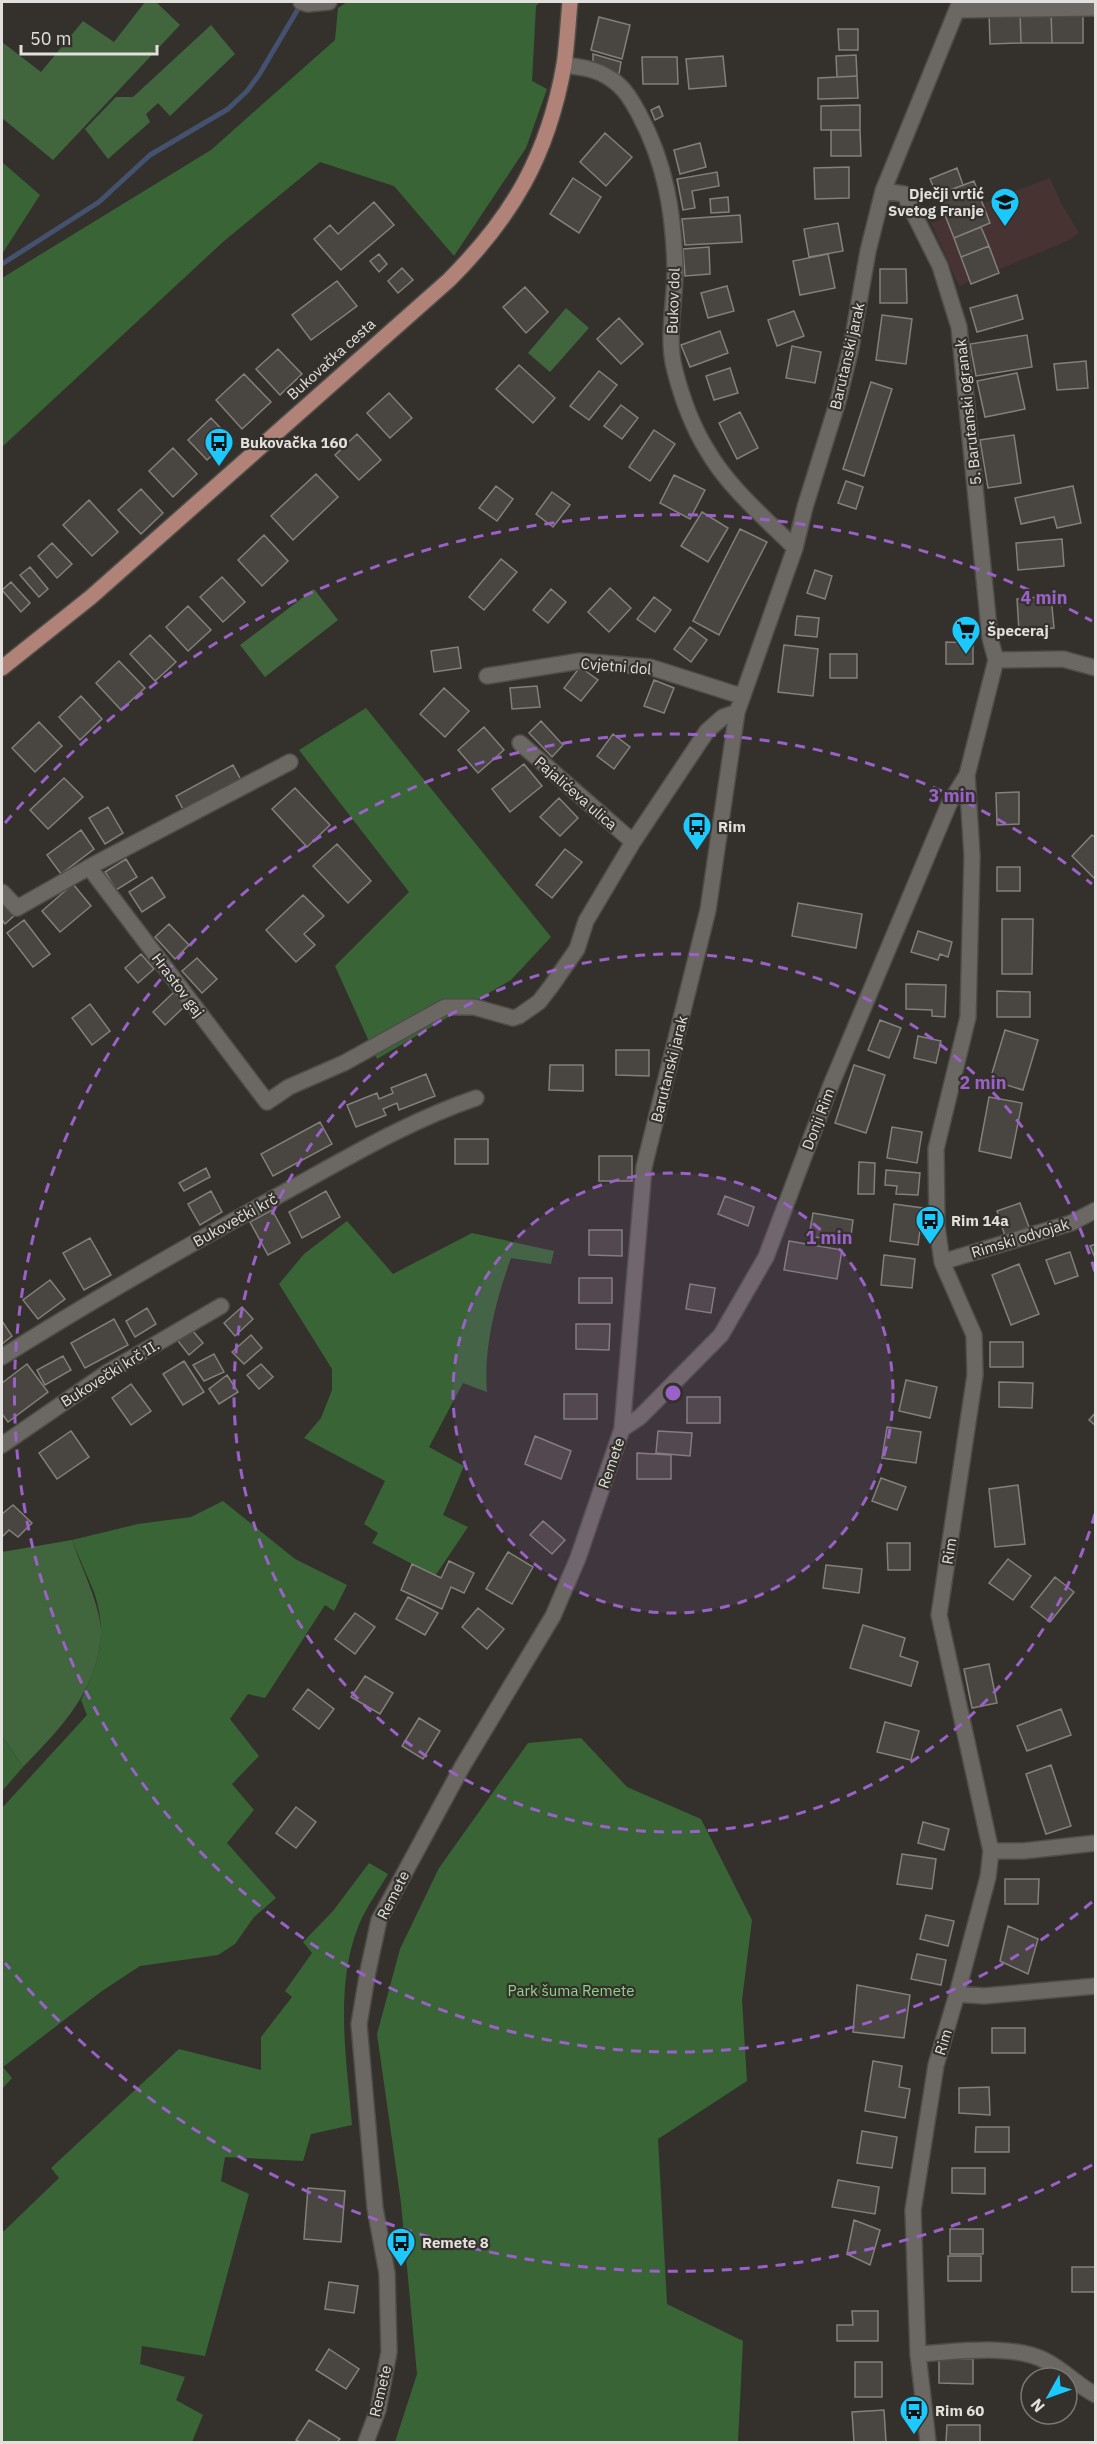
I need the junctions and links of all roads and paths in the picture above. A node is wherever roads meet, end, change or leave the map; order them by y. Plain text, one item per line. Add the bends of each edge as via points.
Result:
1 (329, 2) edge
2 (570, 2) edge
3 (305, 3) edge
4 (958, 5) edge
5 (1095, 8) edge
6 (564, 65) junction
7 (883, 191) junction
8 (795, 548) junction
9 (996, 660) junction
10 (2, 668) edge
11 (1095, 668) edge
12 (487, 676) dead end
13 (741, 696) junction
14 (737, 712) junction
15 (520, 743) dead end
16 (290, 762) dead end
17 (967, 775) junction
18 (633, 842) junction
19 (89, 867) junction
20 (2, 891) edge
21 (476, 1098) dead end
22 (1095, 1210) edge
23 (942, 1262) junction
24 (221, 1306) dead end
25 (2, 1357) edge
26 (622, 1429) junction
27 (2, 1445) edge
28 (1095, 1843) edge
29 (992, 1851) junction
30 (1095, 1986) edge
31 (957, 1994) junction
32 (918, 2354) junction
33 (1095, 2395) edge
34 (366, 2442) edge
35 (928, 2442) edge

1 - 3 street
2 - 6 main road, Bukovačka cesta
4 - 5 street
4 - 7 street, Barutanski jarak
6 - 8 street, Bukov dol via 587,68 612,79 629,97 653,141 670,198 675,272 671,332 674,369 693,424 708,453
6 - 10 main road, Bukovačka cesta via 546,136 524,187 461,267 91,597
7 - 8 street, Barutanski jarak via 838,401
7 - 9 street, 5. Barutanski ogranak via 904,194 940,266 959,327 990,638
8 - 13 street, Barutanski jarak
9 - 11 street via 1063,659
9 - 17 street, Rim
12 - 13 street, Cvjetni dol via 580,661 650,667
13 - 14 street, Barutanski jarak
14 - 18 street via 723,717 707,731
14 - 26 street, Barutanski jarak via 708,910 644,1167
15 - 18 street, Pajalićeva ulica
16 - 19 street
17 - 23 street, Rim via 972,856 968,1017 936,1149 937,1226
17 - 26 street, Donji Rim via 949,804 831,1085 766,1257 721,1335 640,1417
18 - 19 street, Hrastov gaj via 586,921 577,949 539,1002 528,1010 513,1018 474,1007 445,1007 267,1102
19 - 20 street via 17,908
21 - 25 street, Bukovečki krč via 434,1112 328,1168 145,1269
22 - 23 street, Rimski odvojak via 1071,1223
23 - 29 street, Rim via 974,1335 975,1375 939,1615
24 - 27 street, Bukovečki krč II. via 108,1372
26 - 34 street, Remete via 578,1558 553,1616 462,1767 379,1920 359,2024 375,2208 387,2272 389,2352 378,2410
28 - 29 street
29 - 31 street, Rim
30 - 31 street via 984,1996
31 - 32 street, Rim via 936,2065 913,2210
32 - 33 street via 1029,2354
32 - 35 street, Rim

